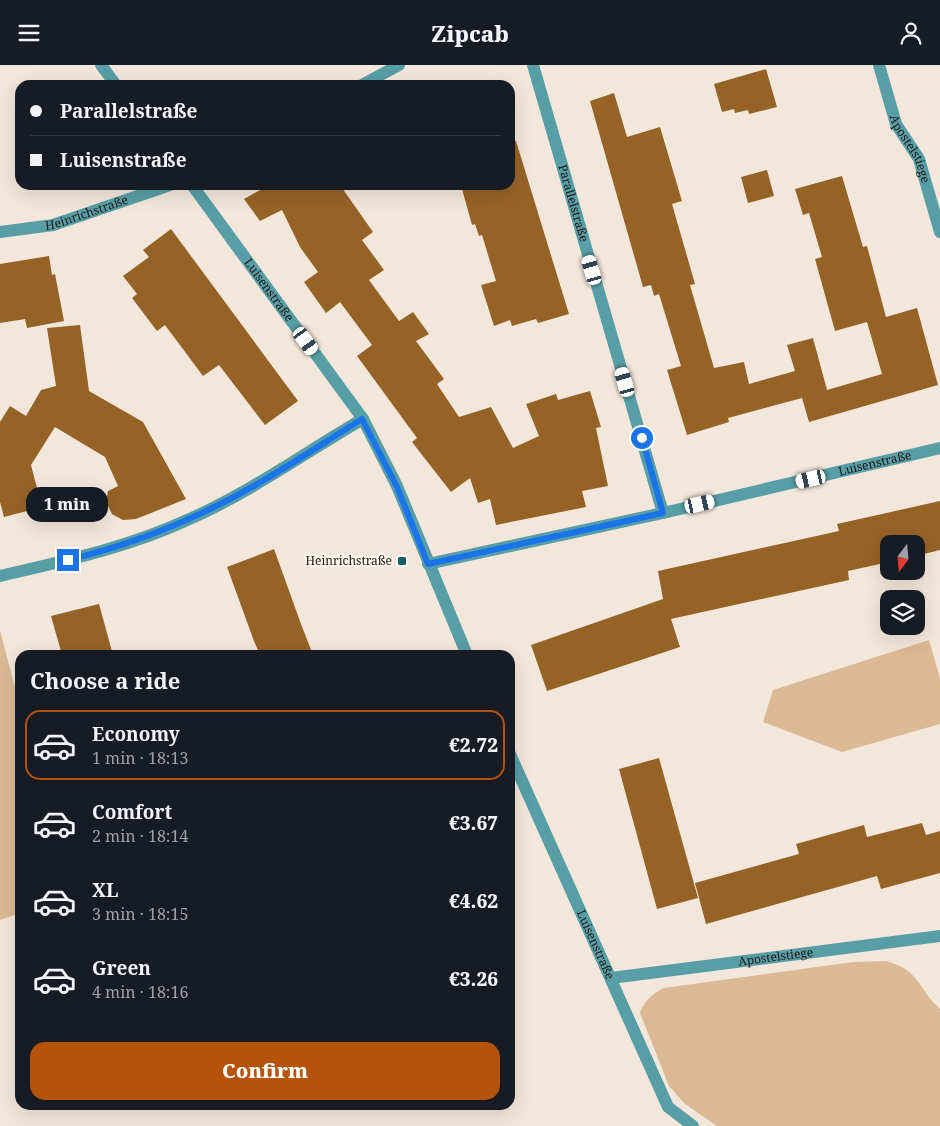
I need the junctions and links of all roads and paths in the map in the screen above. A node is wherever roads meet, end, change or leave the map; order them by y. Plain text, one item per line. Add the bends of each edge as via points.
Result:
1 (101, 65) edge
2 (399, 65) edge
3 (533, 65) edge
4 (879, 65) edge
5 (112, 80) edge
6 (371, 80) edge
7 (155, 190) edge
8 (196, 190) edge
9 (0, 232) edge
10 (940, 232) edge
11 (362, 419) junction
12 (940, 448) edge
13 (663, 513) junction
14 (428, 564) junction
15 (0, 577) edge
16 (465, 650) edge
17 (515, 765) edge
18 (940, 936) edge
19 (611, 978) junction
20 (693, 1126) edge

1 - 5 street
2 - 6 street
3 - 13 street, Parallelstraße
4 - 10 street, Apostelstiege via 896,124 918,159
7 - 9 street, Heinrichstraße via 53,225
8 - 11 street, Luisenstraße
11 - 14 street, Luisenstraße via 397,487
11 - 15 street via 258,483 185,521 101,552
12 - 13 street, Luisenstraße
13 - 14 street, Luisenstraße
14 - 16 street, Luisenstraße
17 - 19 street, Luisenstraße
18 - 19 street, Apostelstiege
19 - 20 street, Luisenstraße via 668,1107

